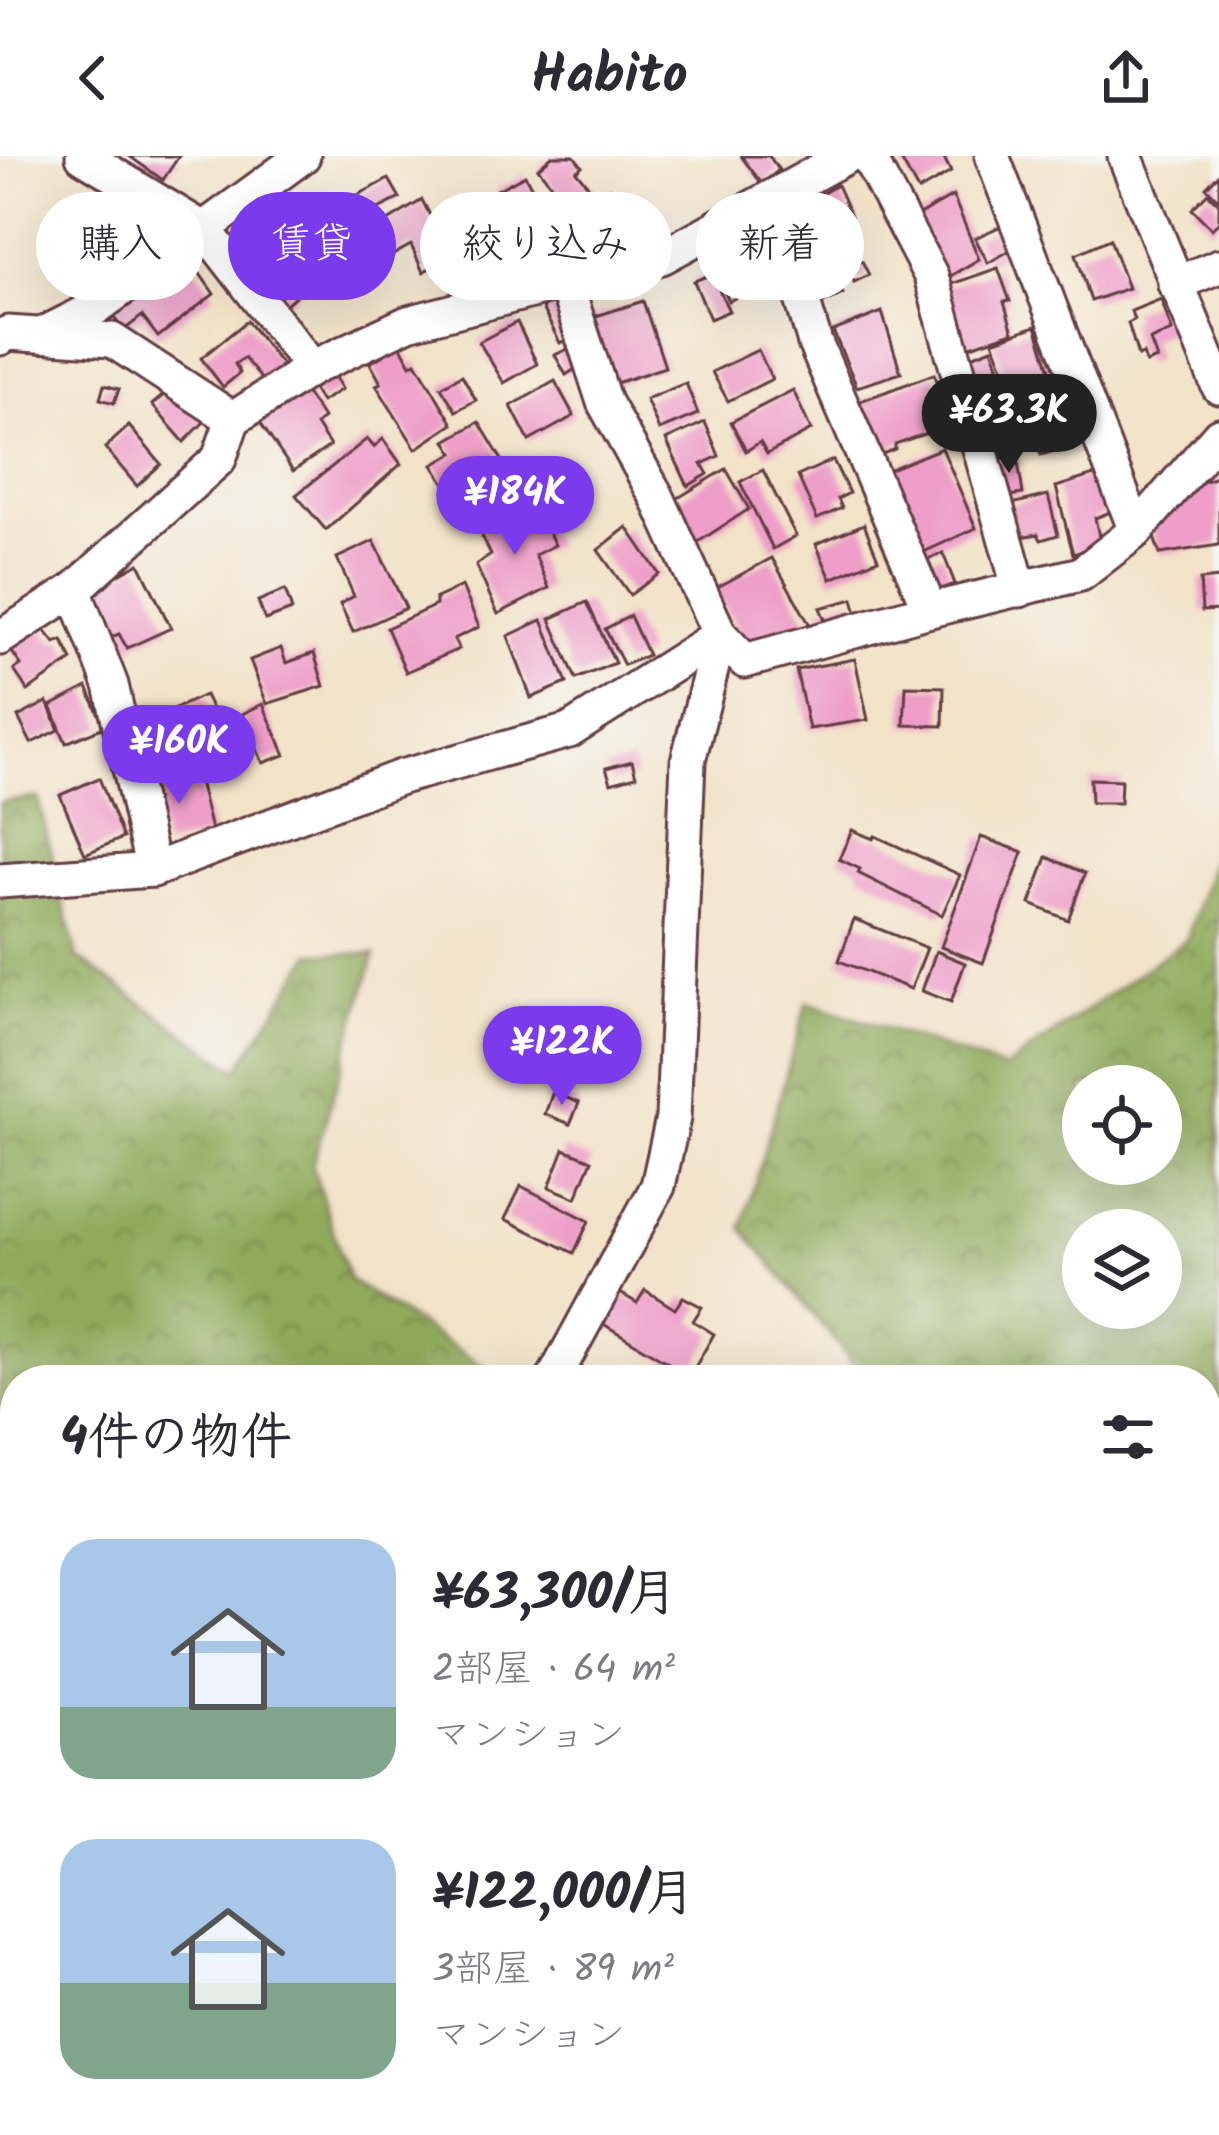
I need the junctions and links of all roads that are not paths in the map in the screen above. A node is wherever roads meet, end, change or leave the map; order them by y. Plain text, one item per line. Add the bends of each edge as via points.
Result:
1 (83, 156) edge
2 (847, 156) edge
3 (868, 156) edge
4 (992, 156) edge
5 (1125, 156) edge
6 (286, 161) edge
7 (784, 192) edge
8 (205, 230) junction
9 (1219, 266) edge
10 (1175, 284) junction
11 (498, 300) edge
12 (571, 300) edge
13 (802, 300) edge
14 (43, 335) junction
15 (0, 338) edge
16 (312, 368) junction
17 (1219, 387) edge
18 (233, 419) junction
19 (1219, 435) edge
20 (1136, 531) junction
21 (74, 590) junction
22 (1020, 590) junction
23 (930, 610) junction
24 (720, 635) junction
25 (0, 638) edge
26 (154, 870) junction
27 (0, 881) edge
28 (561, 1365) edge

1 - 8 street
2 - 7 street
3 - 22 street via 931,276
4 - 20 street
5 - 10 street
6 - 8 street
8 - 14 street
8 - 16 street
9 - 10 street
10 - 17 street
11 - 16 street via 408,323
12 - 24 street via 604,402 658,497
13 - 23 street
14 - 15 street
14 - 18 street via 112,340
16 - 18 street
18 - 21 street via 219,459
19 - 20 street
20 - 22 street via 1081,574
21 - 25 street
21 - 26 street via 111,686
22 - 23 street
23 - 24 street via 745,662
24 - 26 street via 569,731 401,777
24 - 28 street via 688,761 673,1118 658,1186
26 - 27 street

